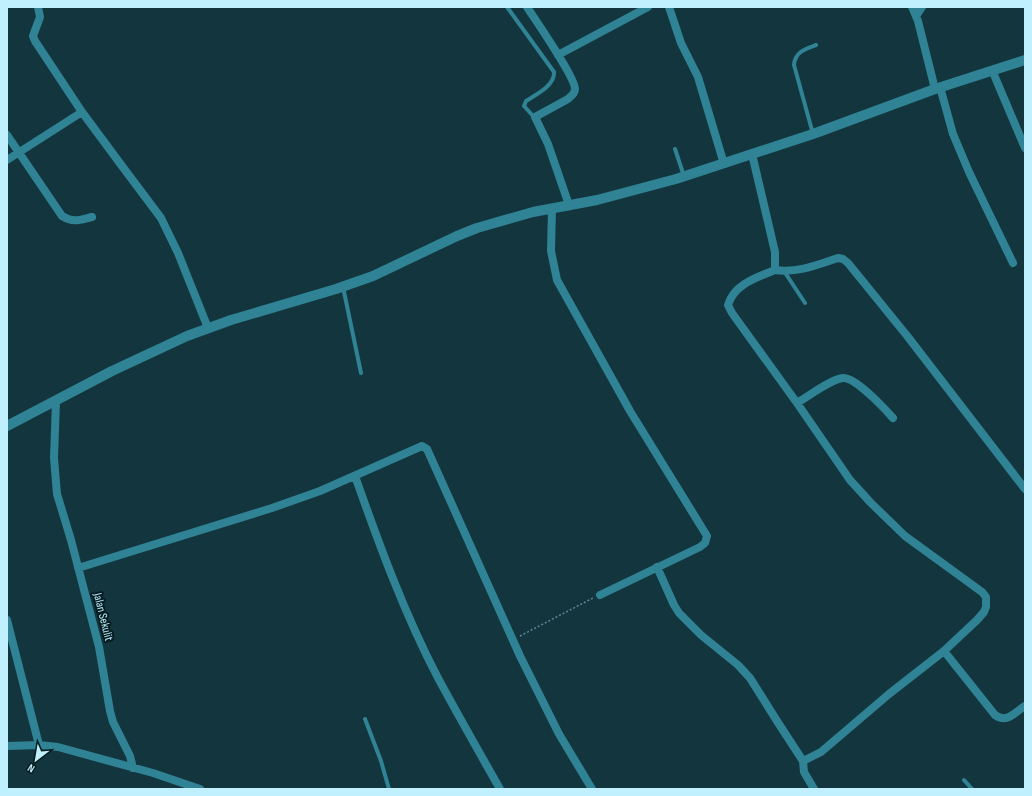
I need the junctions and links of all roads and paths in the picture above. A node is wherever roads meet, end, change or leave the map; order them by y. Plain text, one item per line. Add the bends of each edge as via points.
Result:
1 (38, 7) edge
2 (508, 7) edge
3 (527, 7) edge
4 (648, 7) edge
5 (669, 7) edge
6 (912, 7) edge
7 (922, 7) edge
8 (916, 16) junction
9 (816, 44) dead end
10 (558, 55) junction
11 (1025, 60) edge
12 (992, 70) junction
13 (937, 88) junction
14 (82, 112) junction
15 (535, 117) junction
16 (813, 134) junction
17 (7, 135) edge
18 (1025, 148) edge
19 (675, 149) dead end
20 (19, 152) junction
21 (752, 154) junction
22 (7, 160) edge
23 (724, 164) junction
24 (684, 176) junction
25 (569, 205) junction
26 (552, 209) junction
27 (92, 217) dead end
28 (1013, 263) dead end
29 (780, 270) junction
30 (343, 286) junction
31 (804, 303) dead end
32 (208, 328) junction
33 (361, 373) dead end
34 (56, 401) junction
35 (797, 403) junction
36 (893, 418) dead end
37 (7, 426) edge
38 (355, 476) junction
39 (1025, 489) edge
40 (657, 567) junction
41 (78, 568) junction
42 (600, 595) joint
43 (7, 620) edge
44 (513, 639) junction
45 (944, 651) junction
46 (1025, 706) edge
47 (365, 719) dead end
48 (40, 745) junction
49 (7, 746) edge
50 (803, 761) junction
51 (133, 768) junction
52 (964, 780) dead end
53 (200, 789) edge
54 (389, 789) edge
55 (500, 789) edge
56 (592, 789) edge
57 (814, 789) edge
58 (972, 789) edge

1 - 14 street via 40,17 33,36
2 - 15 lane via 554,72 552,82 526,101 524,106
3 - 10 street
4 - 10 street
5 - 23 street via 681,43 698,77
6 - 8 street
7 - 8 street
8 - 13 street
9 - 16 lane via 802,51 794,59
10 - 15 street via 573,82 575,92 568,99
11 - 12 street
12 - 13 street
12 - 18 street
13 - 16 street
13 - 28 street via 969,172
14 - 20 street
14 - 32 street via 166,226
15 - 25 street via 548,144
16 - 21 street
17 - 20 street
19 - 24 lane
20 - 22 street
20 - 27 street via 62,216 76,221
21 - 23 street
21 - 29 street
23 - 24 street
24 - 25 street
25 - 26 street
26 - 30 street via 477,228 384,271
26 - 40 street via 551,251 556,280 630,411 707,536 705,543 700,547
29 - 31 lane
29 - 35 street via 740,287 728,304
29 - 39 street via 802,270 838,258 848,263
30 - 32 street
30 - 33 lane
32 - 34 street via 166,345
34 - 37 street
34 - 41 street, Jalan Sekulit via 55,484
35 - 36 street via 835,381 850,379
35 - 45 street via 850,480 871,503 905,536 986,597 984,612
38 - 41 street via 265,511
38 - 44 street via 422,446 427,449
38 - 55 street via 378,543 429,659
40 - 42 street
40 - 50 street via 679,613 700,635 738,665 750,678
41 - 51 street, Jalan Sekulit via 99,647 113,722 130,756
42 - 44 path
43 - 48 street
44 - 56 street via 559,734
45 - 46 street via 995,715 1004,719
45 - 50 street via 821,752
47 - 54 lane
48 - 49 street
48 - 51 street via 58,747
50 - 57 street via 804,772
51 - 53 street
52 - 58 lane

